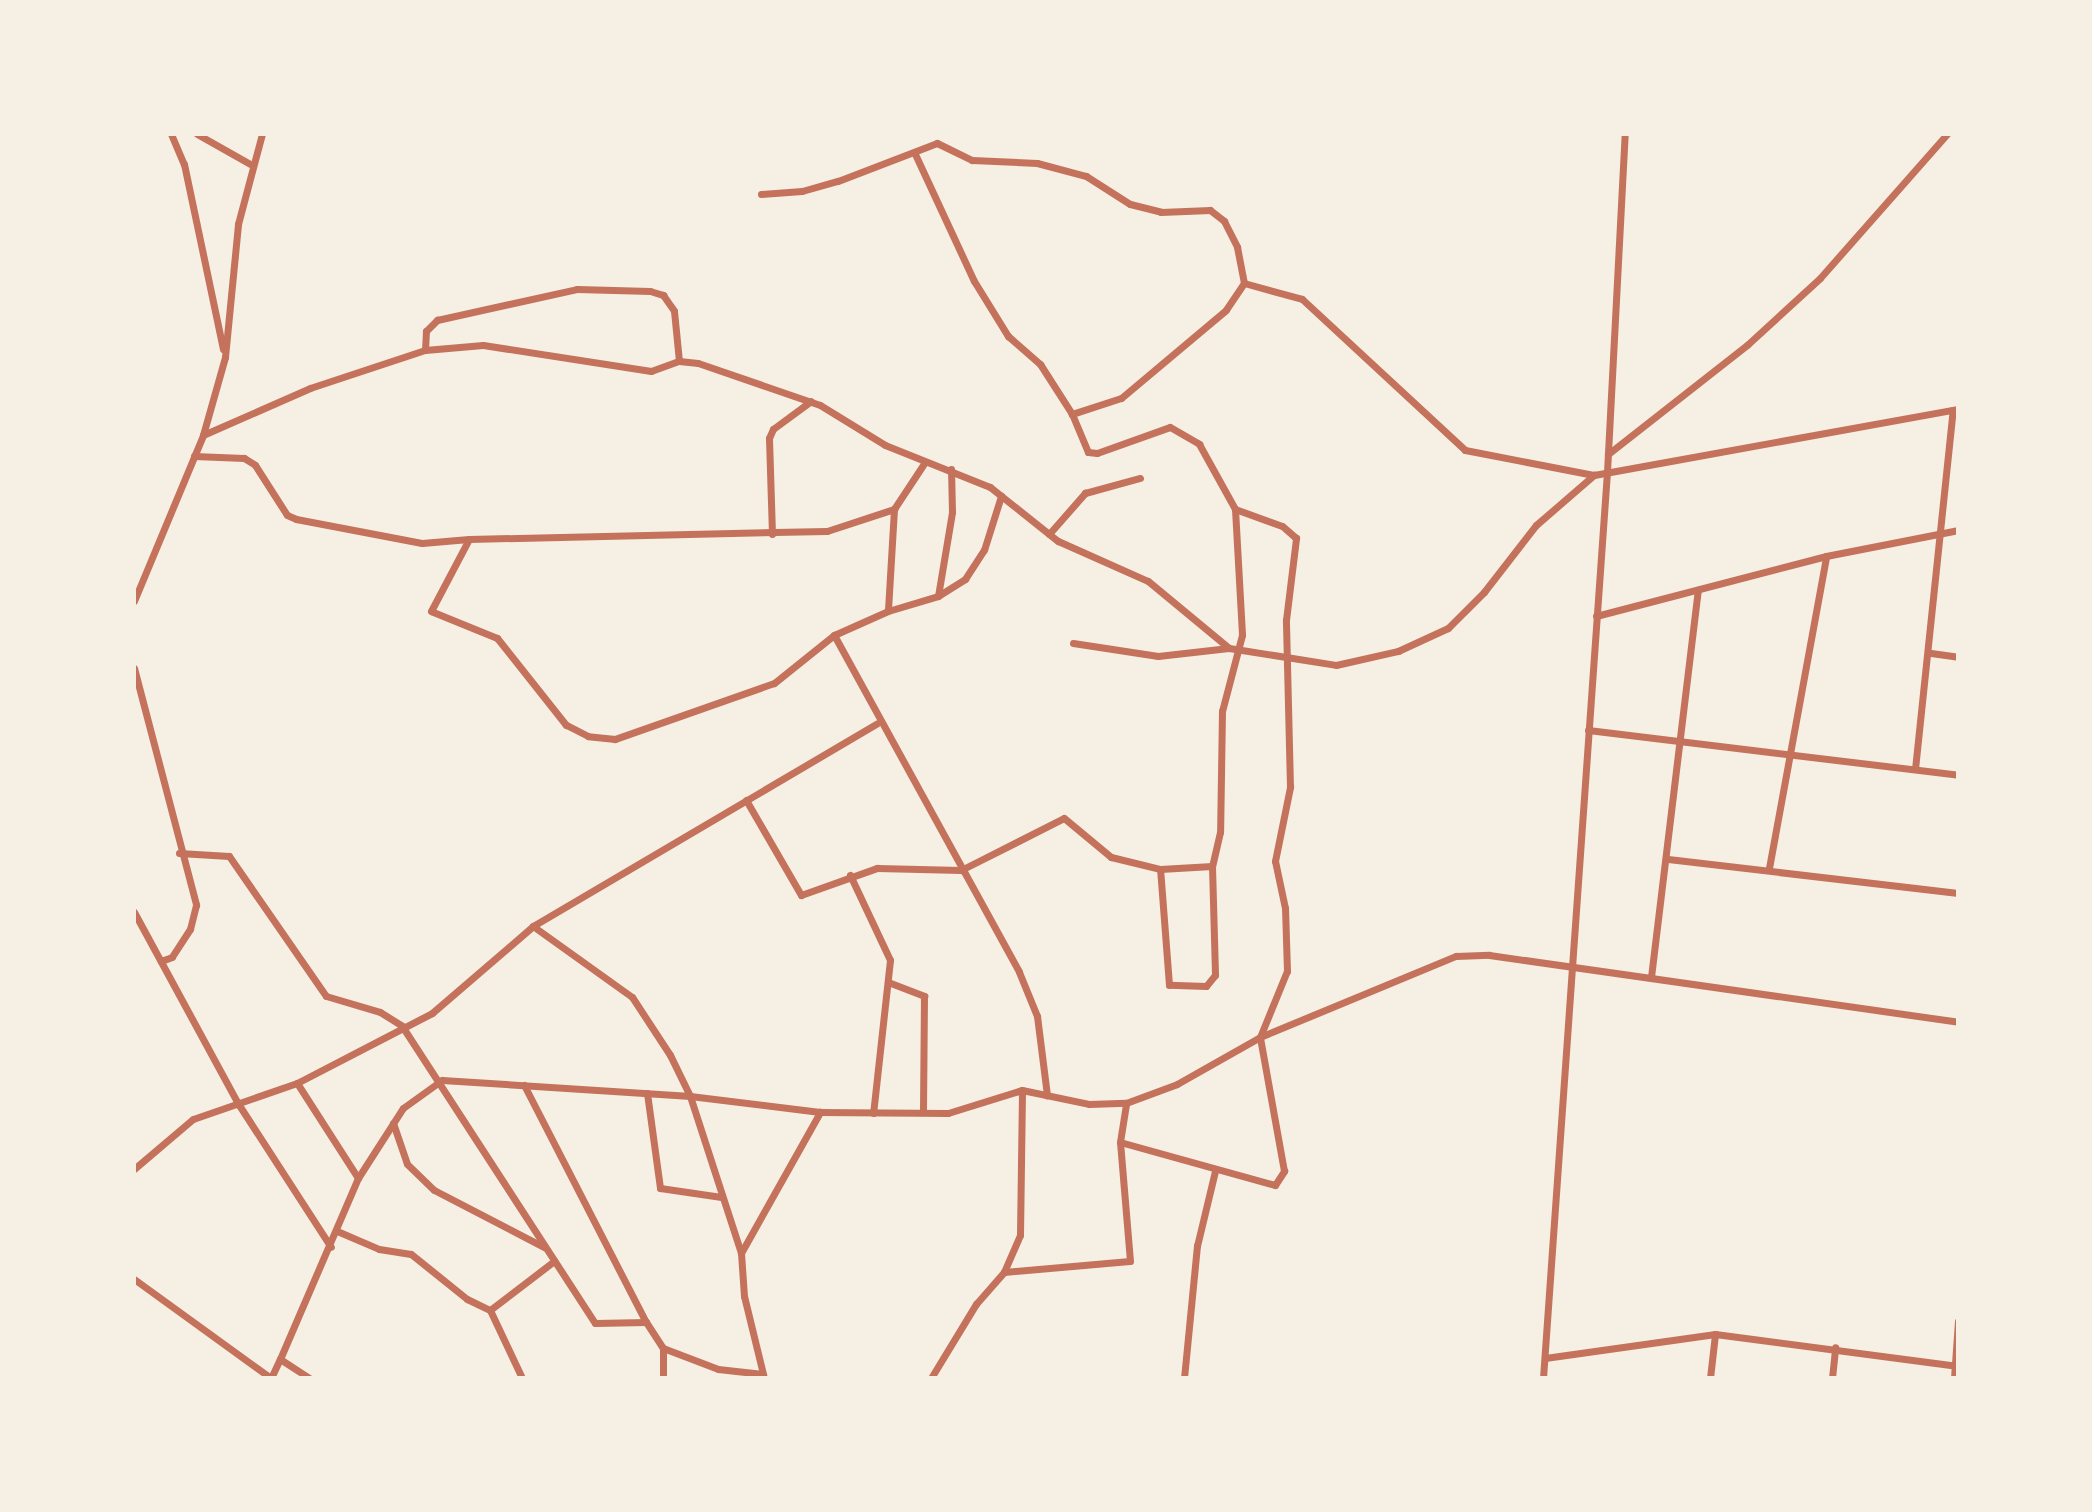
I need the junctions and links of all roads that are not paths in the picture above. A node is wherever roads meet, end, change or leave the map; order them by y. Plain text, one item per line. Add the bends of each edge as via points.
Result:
1 (171, 134) edge
2 (197, 134) edge
3 (262, 134) edge
4 (1625, 134) edge
5 (1947, 134) edge
6 (915, 154) junction
7 (252, 165) junction
8 (761, 194) dead end
9 (1244, 283) junction
10 (425, 350) junction
11 (225, 357) junction
12 (679, 361) junction
13 (811, 401) junction
14 (1956, 410) edge
15 (1072, 414) junction
16 (203, 435) junction
17 (1608, 454) junction
18 (194, 456) junction
19 (925, 462) junction
20 (951, 469) junction
21 (1607, 472) junction
22 (1594, 475) junction
23 (1140, 478) dead end
24 (1001, 496) junction
25 (894, 509) junction
26 (1235, 509) junction
27 (1958, 530) edge
28 (772, 534) junction
29 (1049, 534) junction
30 (1939, 535) junction
31 (469, 539) junction
32 (1826, 556) junction
33 (1698, 590) junction
34 (938, 596) junction
35 (134, 601) edge
36 (888, 611) junction
37 (1596, 616) junction
38 (834, 635) junction
39 (1073, 643) dead end
40 (1234, 649) junction
41 (1931, 653) junction
42 (1287, 657) junction
43 (1958, 657) edge
44 (134, 668) edge
45 (877, 723) junction
46 (1588, 730) junction
47 (1682, 740) junction
48 (1788, 752) junction
49 (1915, 769) junction
50 (1958, 775) edge
51 (746, 800) junction
52 (179, 853) junction
53 (1668, 859) junction
54 (1212, 866) junction
55 (1769, 868) junction
56 (1160, 869) junction
57 (961, 870) junction
58 (850, 875) junction
59 (1958, 893) edge
60 (134, 912) edge
61 (533, 926) junction
62 (161, 961) junction
63 (1571, 969) junction
64 (1651, 977) junction
65 (888, 982) junction
66 (1958, 1022) edge
67 (402, 1026) junction
68 (1260, 1037) junction
69 (442, 1080) junction
70 (297, 1083) junction
71 (524, 1085) junction
72 (1022, 1090) junction
73 (647, 1093) junction
74 (1047, 1095) junction
75 (690, 1096) junction
76 (1126, 1103) junction
77 (239, 1105) junction
78 (923, 1111) junction
79 (820, 1112) junction
80 (873, 1113) junction
81 (393, 1123) junction
82 (1120, 1142) junction
83 (134, 1169) edge
84 (1215, 1171) junction
85 (358, 1178) junction
86 (721, 1197) junction
87 (337, 1231) junction
88 (331, 1247) junction
89 (546, 1248) junction
90 (741, 1253) junction
91 (554, 1261) junction
92 (1004, 1272) junction
93 (134, 1279) edge
94 (490, 1310) junction
95 (1958, 1321) edge
96 (646, 1322) junction
97 (1715, 1334) junction
98 (1835, 1347) junction
99 (663, 1348) junction
100 (1545, 1358) junction
101 (280, 1359) junction
102 (1956, 1366) edge
103 (764, 1376) edge
104 (271, 1378) edge
105 (309, 1378) edge
106 (522, 1378) edge
107 (663, 1378) edge
108 (931, 1378) edge
109 (1184, 1378) edge
110 (1543, 1378) edge
111 (1710, 1378) edge
112 (1832, 1378) edge
113 (1954, 1378) edge

1 - 11 street via 184,164
2 - 7 street
3 - 7 street
4 - 17 street
5 - 17 street via 1820,278 1747,345
6 - 8 street via 802,191
6 - 9 street via 937,143 972,160 1037,163 1086,176 1130,204 1161,212 1210,210 1224,221 1237,247
6 - 15 street via 974,281 1008,336 1040,364
7 - 11 street via 238,224
9 - 15 street via 1226,310 1121,398
9 - 22 street via 1302,299 1465,450
10 - 12 street via 483,345 651,371
10 - 12 street via 426,331 437,320 577,289 650,291 663,295 674,311
10 - 16 street via 310,388
11 - 16 street
12 - 13 street via 729,371
13 - 19 street
13 - 28 street via 773,429 769,438
14 - 21 street
14 - 30 street
15 - 26 street via 1091,453 1170,427 1183,433 1199,444
16 - 18 street
17 - 21 street
18 - 31 street via 244,458 255,465 287,515 296,519 422,543
18 - 35 street
19 - 20 street
19 - 25 street
20 - 24 street
20 - 34 street via 952,512
21 - 22 street
21 - 37 street
22 - 42 street via 1536,525 1448,628 1398,651 1336,665
23 - 29 street via 1085,493
24 - 29 street
24 - 34 street via 984,550 965,579
25 - 28 street via 827,531
25 - 36 street
26 - 40 street via 1243,596
26 - 42 street via 1282,526 1296,538
27 - 30 street
28 - 31 street
29 - 40 street via 1148,581
30 - 32 street
30 - 41 street
31 - 38 street via 431,611 497,638 566,725 601,739 687,716 774,683
32 - 33 street
32 - 48 street
33 - 37 street
33 - 47 street
34 - 36 street
36 - 38 street
37 - 46 street
38 - 45 street
39 - 40 street via 1158,656
40 - 42 street
40 - 54 street via 1222,711 1220,832
41 - 43 street
41 - 49 street
42 - 68 street via 1290,787 1275,861 1285,908 1287,971
44 - 52 street
45 - 51 street
45 - 57 street
46 - 47 street
46 - 63 street
47 - 48 street
47 - 53 street
48 - 49 street
48 - 55 street
49 - 50 street
51 - 58 street via 801,895
51 - 61 street
52 - 62 street via 196,905 190,929 172,957
52 - 67 street via 229,856 326,996 380,1012
53 - 55 street
53 - 64 street
54 - 56 street
54 - 56 street via 1215,975 1206,986 1169,985
55 - 59 street
56 - 57 street via 1111,857 1064,818
57 - 58 street via 877,868
57 - 74 street via 1037,1016
58 - 65 street via 890,960
60 - 62 street
61 - 67 street via 432,1013
61 - 75 street via 632,997 653,1023
62 - 77 street
63 - 64 street
63 - 68 street via 1489,955 1456,956
63 - 100 street
64 - 66 street
65 - 78 street via 924,996
65 - 80 street
67 - 69 street
67 - 70 street
68 - 76 street via 1177,1084
68 - 84 street via 1274,1098 1282,1181 1269,1186
69 - 71 street
69 - 81 street via 413,1097
69 - 89 street
70 - 77 street
70 - 85 street
71 - 73 street
71 - 96 street
72 - 74 street
72 - 78 street via 948,1113
72 - 92 street via 1020,1235
73 - 75 street
73 - 86 street via 660,1188
74 - 76 street via 1089,1104
75 - 79 street
75 - 86 street
76 - 82 street
77 - 83 street via 187,1123
77 - 88 street
78 - 80 street
79 - 80 street
79 - 90 street
81 - 85 street
81 - 89 street via 407,1164 434,1190
82 - 84 street
82 - 92 street via 1130,1261
84 - 109 street via 1197,1246
85 - 87 street
86 - 90 street
87 - 88 street
87 - 94 street via 379,1249 399,1248 411,1254 467,1299
88 - 101 street
89 - 91 street
90 - 103 street via 744,1296
91 - 94 street
91 - 96 street via 595,1323
92 - 108 street via 976,1304
93 - 104 street
94 - 106 street
95 - 102 street
96 - 99 street
97 - 98 street
97 - 100 street
97 - 111 street
98 - 102 street
98 - 112 street
99 - 103 street via 718,1369
99 - 107 street
100 - 110 street
101 - 104 street
101 - 105 street
102 - 113 street

